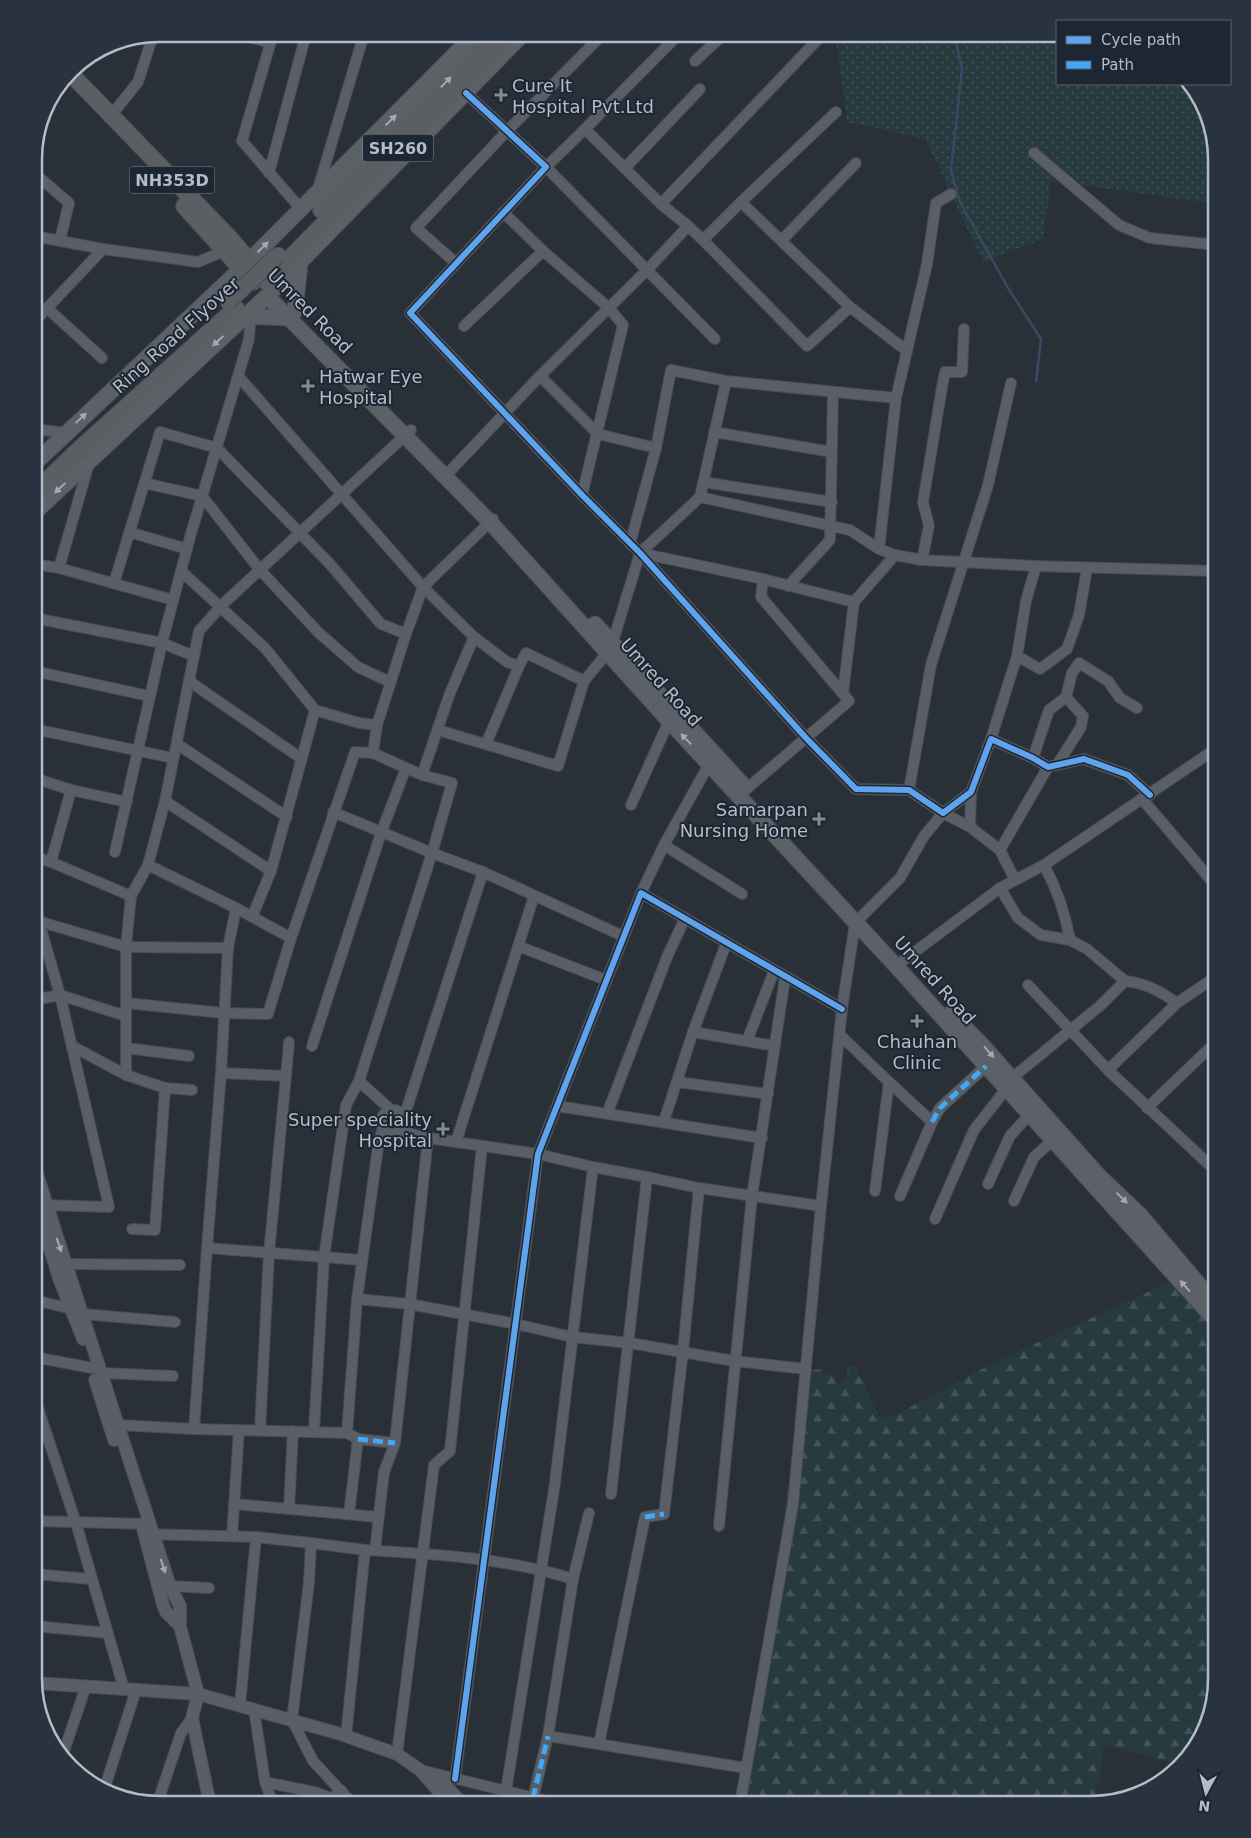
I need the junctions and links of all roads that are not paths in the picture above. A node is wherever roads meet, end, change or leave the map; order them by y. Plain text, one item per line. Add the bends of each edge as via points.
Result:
1 (271, 42) edge
2 (304, 42) edge
3 (362, 42) edge
4 (468, 42) edge
5 (486, 42) edge
6 (503, 42) edge
7 (516, 42) edge
8 (595, 42) edge
9 (151, 43) edge
10 (671, 43) edge
11 (715, 43) edge
12 (814, 43) edge
13 (695, 61) dead end
14 (75, 78) edge
15 (70, 83) edge
16 (700, 89) dead end
17 (466, 93) junction
18 (836, 112) dead end
19 (109, 118) junction
20 (585, 129) junction
21 (507, 131) junction
22 (1034, 153) dead end
23 (856, 163) dead end
24 (546, 167) junction
25 (625, 168) junction
26 (269, 173) junction
27 (43, 183) edge
28 (950, 194) dead end
29 (316, 195) junction
30 (741, 202) junction
31 (661, 204) junction
32 (301, 210) junction
33 (503, 212) junction
34 (688, 226) junction
35 (43, 237) edge
36 (60, 240) junction
37 (703, 240) junction
38 (782, 240) junction
39 (1208, 244) edge
40 (103, 249) junction
41 (542, 250) junction
42 (224, 251) junction
43 (288, 260) junction
44 (456, 264) junction
45 (245, 265) junction
46 (646, 270) junction
47 (223, 286) junction
48 (270, 292) junction
49 (850, 307) junction
50 (47, 308) junction
51 (609, 308) junction
52 (238, 311) junction
53 (43, 312) edge
54 (292, 315) junction
55 (464, 326) dead end
56 (964, 329) dead end
57 (715, 339) dead end
58 (907, 351) junction
59 (102, 358) dead end
60 (540, 376) junction
61 (239, 378) junction
62 (726, 381) junction
63 (1011, 383) dead end
64 (833, 392) junction
65 (896, 398) junction
66 (504, 414) junction
67 (43, 430) edge
68 (408, 432) junction
69 (714, 432) junction
70 (66, 433) junction
71 (598, 434) junction
72 (217, 448) junction
73 (656, 448) junction
74 (832, 452) junction
75 (43, 455) edge
76 (90, 460) junction
77 (451, 470) junction
78 (43, 472) edge
79 (703, 482) junction
80 (144, 483) junction
81 (43, 484) edge
82 (343, 494) junction
83 (582, 495) junction
84 (202, 496) junction
85 (700, 497) junction
86 (832, 502) junction
87 (43, 505) edge
88 (493, 519) junction
89 (832, 526) junction
90 (129, 532) junction
91 (300, 532) junction
92 (630, 544) junction
93 (187, 549) junction
94 (880, 549) junction
95 (640, 553) junction
96 (894, 555) junction
97 (922, 560) junction
98 (963, 562) junction
99 (43, 565) edge
100 (1036, 566) junction
101 (59, 568) junction
102 (1087, 568) junction
103 (260, 570) junction
104 (1208, 570) edge
105 (181, 571) junction
106 (763, 579) junction
107 (114, 583) junction
108 (788, 586) junction
109 (424, 587) junction
110 (173, 600) junction
111 (854, 602) junction
112 (221, 606) junction
113 (43, 620) edge
114 (406, 634) junction
115 (474, 638) junction
116 (162, 643) junction
117 (610, 647) junction
118 (194, 656) junction
119 (1017, 656) junction
120 (519, 666) junction
121 (43, 673) edge
122 (189, 681) junction
123 (390, 682) junction
124 (584, 682) junction
125 (843, 694) junction
126 (149, 696) junction
127 (1066, 697) junction
128 (1137, 708) dead end
129 (315, 710) junction
130 (669, 721) junction
131 (377, 725) junction
132 (438, 730) junction
133 (43, 731) edge
134 (806, 738) junction
135 (991, 740) junction
136 (176, 744) junction
137 (486, 744) junction
138 (138, 750) junction
139 (373, 753) junction
140 (1208, 754) edge
141 (173, 758) junction
142 (1033, 758) junction
143 (712, 759) junction
144 (302, 760) junction
145 (1052, 766) junction
146 (406, 768) junction
147 (422, 775) junction
148 (43, 781) edge
149 (71, 790) junction
150 (909, 790) junction
151 (743, 792) junction
152 (971, 792) junction
153 (1147, 797) junction
154 (127, 802) junction
155 (165, 802) junction
156 (631, 806) dead end
157 (334, 812) junction
158 (943, 813) junction
159 (287, 817) junction
160 (970, 827) junction
161 (381, 833) junction
162 (664, 845) junction
163 (1000, 850) junction
164 (116, 852) dead end
165 (432, 853) junction
166 (43, 860) edge
167 (51, 862) junction
168 (148, 865) junction
169 (1044, 865) junction
170 (272, 871) junction
171 (483, 872) junction
172 (1208, 875) edge
173 (1015, 880) junction
174 (1000, 888) junction
175 (641, 893) junction
176 (742, 894) dead end
177 (131, 896) junction
178 (534, 896) junction
179 (236, 908) junction
180 (252, 917) junction
181 (685, 918) junction
182 (859, 919) junction
183 (42, 922) edge
184 (42, 936) edge
185 (623, 936) junction
186 (291, 938) junction
187 (1070, 940) junction
188 (726, 944) junction
189 (518, 946) junction
190 (126, 947) junction
191 (228, 948) junction
192 (901, 963) junction
193 (774, 971) junction
194 (785, 978) junction
195 (606, 980) junction
196 (1125, 981) junction
197 (1208, 982) edge
198 (1028, 985) dead end
199 (60, 995) junction
200 (42, 998) edge
201 (126, 1003) junction
202 (1177, 1003) junction
203 (842, 1009) junction
204 (223, 1013) junction
205 (126, 1016) junction
206 (1071, 1030) junction
207 (693, 1032) junction
208 (840, 1035) junction
209 (289, 1042) dead end
210 (747, 1042) junction
211 (72, 1046) junction
212 (312, 1046) dead end
213 (775, 1046) junction
214 (126, 1048) junction
215 (1208, 1050) edge
216 (189, 1056) dead end
217 (986, 1066) junction
218 (1108, 1070) junction
219 (221, 1073) junction
220 (126, 1075) junction
221 (286, 1076) junction
222 (359, 1081) junction
223 (677, 1082) junction
224 (889, 1082) junction
225 (1009, 1083) junction
226 (165, 1088) junction
227 (192, 1090) dead end
228 (768, 1094) junction
229 (556, 1106) junction
230 (1147, 1108) junction
231 (391, 1110) junction
232 (608, 1114) junction
233 (1029, 1115) junction
234 (404, 1117) junction
235 (664, 1121) junction
236 (932, 1122) junction
237 (383, 1128) junction
238 (400, 1131) junction
239 (428, 1138) junction
240 (762, 1138) junction
241 (1052, 1141) junction
242 (456, 1142) junction
243 (482, 1146) junction
244 (538, 1154) junction
245 (1208, 1164) edge
246 (593, 1166) junction
247 (647, 1177) junction
248 (988, 1184) dead end
249 (699, 1188) junction
250 (876, 1192) dead end
251 (42, 1195) edge
252 (752, 1196) junction
253 (900, 1196) dead end
254 (1014, 1201) dead end
255 (45, 1205) junction
256 (821, 1206) junction
257 (935, 1219) dead end
258 (42, 1220) edge
259 (132, 1229) dead end
260 (206, 1248) junction
261 (269, 1253) junction
262 (324, 1257) junction
263 (361, 1260) junction
264 (66, 1264) junction
265 (180, 1266) dead end
266 (1208, 1295) edge
267 (357, 1299) junction
268 (42, 1302) edge
269 (409, 1304) junction
270 (77, 1312) junction
271 (1208, 1312) edge
272 (464, 1314) junction
273 (175, 1322) dead end
274 (516, 1324) junction
275 (572, 1337) junction
276 (630, 1343) junction
277 (683, 1351) junction
278 (42, 1359) edge
279 (734, 1361) junction
280 (806, 1369) junction
281 (97, 1371) junction
282 (174, 1376) dead end
283 (104, 1394) junction
284 (118, 1425) junction
285 (42, 1428) edge
286 (194, 1429) junction
287 (239, 1430) junction
288 (260, 1430) junction
289 (294, 1431) junction
290 (314, 1431) junction
291 (348, 1433) junction
292 (358, 1439) junction
293 (395, 1443) junction
294 (611, 1494) dead end
295 (234, 1504) junction
296 (290, 1509) junction
297 (589, 1513) dead end
298 (349, 1514) junction
299 (378, 1517) junction
300 (42, 1521) edge
301 (76, 1523) junction
302 (719, 1526) dead end
303 (147, 1529) junction
304 (232, 1536) junction
305 (256, 1537) junction
306 (311, 1543) junction
307 (370, 1550) junction
308 (422, 1554) junction
309 (485, 1561) junction
310 (541, 1569) junction
311 (42, 1575) edge
312 (90, 1579) junction
313 (573, 1579) junction
314 (164, 1587) junction
315 (209, 1588) dead end
316 (42, 1627) edge
317 (108, 1633) junction
318 (42, 1683) edge
319 (86, 1686) junction
320 (130, 1690) junction
321 (198, 1694) junction
322 (240, 1705) junction
323 (254, 1709) junction
324 (192, 1718) junction
325 (292, 1720) junction
326 (346, 1736) junction
327 (548, 1736) junction
328 (599, 1744) junction
329 (65, 1747) edge
330 (397, 1754) junction
331 (746, 1768) junction
332 (420, 1770) junction
333 (455, 1779) junction
334 (264, 1782) junction
335 (106, 1783) edge
336 (434, 1784) junction
337 (342, 1791) junction
338 (506, 1791) junction
339 (160, 1795) edge
340 (208, 1795) edge
341 (269, 1795) edge
342 (323, 1795) edge
343 (335, 1795) edge
344 (346, 1795) edge
345 (443, 1795) edge
346 (455, 1795) edge
347 (524, 1795) edge
348 (535, 1795) edge
349 (741, 1796) edge

1 - 26 street via 242,141
2 - 26 street
3 - 29 street
29 -> 4 main road
43 -> 5 highway, Ring Road Flyover / SH260
6 - 43 highway, Ring Road Flyover / SH260
7 - 17 main road
8 - 21 street
9 - 19 street via 138,82
10 - 20 street
11 - 13 street
12 - 31 street
14 - 19 highway, NH353D
15 - 19 highway, Umred Road / NH353D
16 - 25 street
17 - 21 street
17 - 43 main road
18 - 30 street
19 - 42 highway, Umred Road / NH353D
19 - 45 highway, NH353D via 230,238
20 - 24 street
20 - 25 street
21 - 24 street
21 - 44 street via 416,228
22 - 39 street via 1119,225 1150,238
23 - 38 street
24 - 33 street
24 - 46 street
25 - 31 street
26 - 32 street
27 - 36 street via 69,203
28 - 58 street via 936,204 927,264
29 - 32 main road
30 - 37 street
30 - 38 street
31 - 34 street
45 -> 32 main road
33 - 41 street
33 - 44 street
34 - 37 street
34 - 46 street
35 - 36 street
36 - 40 street
37 - 49 street via 807,346
38 - 49 street
40 - 42 street via 198,262
40 - 50 street
41 - 51 street
41 - 55 street
42 - 45 highway, Umred Road / NH353D
43 - 48 main road
43 - 52 highway, Ring Road Flyover / SH260
43 - 54 main road
44 - 66 street via 410,313
45 - 47 main road
45 - 48 highway, NH353D
46 - 51 street
46 - 57 street
47 - 52 street
70 -> 47 main road
48 - 52 main road
48 - 54 main road, Umred Road
49 - 58 street
50 - 53 street
50 - 59 street
51 - 60 street
51 - 71 street via 623,325
52 - 54 main road
52 - 61 street via 250,330
52 -> 76 main road
52 - 78 highway, Ring Road Flyover / SH260
52 - 81 highway, Ring Road Flyover / SH260
54 - 68 main road, Umred Road
56 - 97 street via 962,372 946,372 942,387 923,502 929,526
58 - 65 street
60 - 66 street
60 - 71 street
61 - 72 street
61 - 82 street
62 - 64 street
62 - 69 street
62 - 73 street via 671,370
63 - 98 street via 988,485
64 - 65 street
64 - 74 street
65 - 94 street
66 - 77 street
66 - 83 street
67 - 70 street
68 - 77 main road
68 - 82 street
68 - 88 main road, Umred Road
69 - 74 street
69 - 79 street
70 - 75 main road
71 - 73 street
71 - 83 street
72 - 80 street via 160,432
72 - 84 street
72 - 91 street
73 - 92 street
74 - 86 street
76 -> 87 main road
76 - 101 street
77 - 88 main road
79 - 85 street
79 - 86 street
80 - 84 street
80 - 90 street
82 - 91 street
82 - 109 street
83 - 92 street
84 - 93 street
84 - 103 street
85 - 89 street
85 - 95 street
86 - 89 street
88 - 109 street
88 - 117 main road, Umred Road
89 - 94 street via 850,530
89 - 108 street via 830,540
90 - 93 street
90 - 107 street
91 - 103 street
91 - 114 street via 381,624
92 - 95 street
93 - 105 street
94 - 96 street
95 - 106 street
95 - 117 street
95 - 134 street
96 - 97 street
96 - 111 street
97 - 98 street
98 - 100 street
98 - 150 street via 931,664
99 - 101 street
100 - 102 street
100 - 119 street via 1026,601
101 - 107 street
102 - 104 street
102 - 119 street via 1079,615 1067,649 1040,669
103 - 112 street
103 - 123 street via 319,633 358,667
105 - 110 street
105 - 112 street
106 - 108 street
106 - 125 street via 761,596
107 - 110 street
108 - 111 street
109 - 114 street
109 - 115 street
110 - 116 street
111 - 125 street
112 - 118 street via 199,631
112 - 129 street via 265,648
113 - 116 street
114 - 123 street
115 - 120 street via 507,662
115 - 132 street
116 - 118 street
116 - 126 street
117 - 124 street
117 - 130 main road, Umred Road
117 - 143 main road via 643,677
118 - 122 street
119 - 135 street
120 - 124 street via 526,653
120 - 137 street
121 - 126 street
122 - 136 street
122 - 144 street
123 - 131 street
124 - 137 street via 558,766
125 - 134 street via 849,701
126 - 138 street
127 - 128 street via 1072,673 1079,663 1108,681 1120,698
127 - 142 street via 1049,710
127 - 145 street via 1083,716 1081,727
129 - 131 street via 359,724
129 - 144 street
143 -> 130 main road, Umred Road
130 - 156 street
131 - 139 street
132 - 137 street
132 - 147 street
133 - 138 street
134 - 150 street via 856,789
134 - 151 street
135 - 142 street
135 - 152 street
136 - 141 street
136 - 159 street
138 - 141 street
138 - 154 street
139 - 146 street
139 - 157 street via 355,752
140 - 153 street
141 - 155 street
142 - 145 street
143 - 151 main road, Umred Road
143 - 162 street
144 - 159 street
145 - 153 street via 1084,759 1128,775
145 - 163 street
146 - 147 street
146 - 161 street
147 - 165 street via 452,783
148 - 149 street
149 - 154 street
149 - 167 street
150 - 158 street
151 - 182 main road, Umred Road
152 - 158 street
152 - 160 street
153 - 169 street
153 - 172 street
154 - 164 street
155 - 168 street
155 - 170 street
157 - 161 street
157 - 186 street
158 - 160 street
158 - 182 street via 924,836 900,878
159 - 170 street
160 - 163 street
161 - 165 street
161 - 212 street
162 - 175 street
162 - 176 street
163 - 173 street
165 - 171 street
165 - 222 street
166 - 167 street
167 - 177 street
168 - 177 street
168 - 179 street
169 - 173 street
169 - 187 street via 1056,887
170 - 180 street
171 - 178 street
171 - 234 street
173 - 174 street
174 - 187 street via 1018,918 1041,935
174 - 192 street
175 - 181 street
175 - 185 street
177 - 190 street
178 - 185 street
178 - 189 street
179 - 180 street
179 - 191 street
180 - 186 street
181 - 188 street
181 - 232 street
182 - 192 main road, Umred Road
182 - 203 street
183 - 190 street
184 - 199 street
185 - 195 street
186 - 204 street via 268,1014
187 - 196 street via 1087,949
188 - 193 street
188 - 207 street
189 - 195 street
189 - 242 street
190 - 191 street
190 - 201 street
191 - 204 street
192 - 217 main road, Umred Road
192 -> 225 main road via 946,1009
193 - 194 street
193 - 210 street
194 - 203 street
194 - 213 street
195 - 229 street
196 - 202 street via 1158,990
196 - 206 street
197 - 202 street
198 - 206 street
199 - 200 street
199 - 205 street
199 - 211 street
201 - 204 street
201 - 205 street
202 - 218 street
203 - 208 street
204 - 219 street
205 - 214 street
206 - 218 street
206 - 225 street
207 - 210 street
207 - 223 street
208 - 224 street
208 - 256 street
209 - 221 street
210 - 213 street
211 - 220 street
211 - 255 street via 109,1207
213 - 228 street
214 - 216 street
214 - 220 street
215 - 230 street
217 - 225 main road, Umred Road
217 - 236 street via 940,1108
218 - 230 street
219 - 221 street
219 - 260 street
220 - 226 street
221 - 261 street
222 - 231 street
222 - 262 street via 346,1105
223 - 228 street
223 - 235 street
224 - 236 street
224 - 250 street
225 - 233 main road, Umred Road
225 - 257 street via 974,1130
225 -> 266 main road via 1141,1216
226 - 227 street
226 - 259 street via 155,1230
228 - 240 street
229 - 232 street
229 - 244 street
230 - 245 street
231 - 234 street
231 - 237 street via 382,1117
232 - 235 street
233 - 241 main road, Umred Road
233 - 248 street via 1010,1136
234 - 238 street
235 - 240 street
236 - 253 street
237 - 238 street via 389,1133
237 - 263 street
238 - 239 street
239 - 242 street
239 - 269 street
240 - 252 street
241 - 254 street via 1034,1157
271 -> 241 main road, Umred Road
242 - 243 street
243 - 244 street
243 - 272 street
244 - 246 street
244 - 274 street
246 - 247 street
246 - 275 street
247 - 249 street
247 - 276 street
249 - 252 street
249 - 277 street
251 - 255 street
252 - 256 street
252 - 279 street
255 -> 264 street
256 - 280 street
258 - 270 street
260 - 261 street
260 - 286 street
261 - 262 street
261 - 288 street
262 - 263 street
262 - 290 street
263 - 267 street
264 - 265 street
264 - 270 street
267 - 269 street
267 - 291 street
268 - 270 street
269 - 272 street
269 - 293 street
270 - 273 street
270 - 281 street
272 - 274 street
272 - 308 street via 450,1451 434,1465
274 - 275 street
274 - 309 street
275 - 276 street
275 - 310 street
276 - 277 street
276 - 294 street
277 - 279 street
277 - 328 street via 664,1514 645,1516
278 - 281 street
279 - 280 street
279 - 302 street
280 - 331 street via 793,1504
281 - 282 street
281 - 283 street
283 - 284 street
283 - 303 street
284 - 286 street
284 - 303 street
285 - 301 street
286 - 287 street
287 - 288 street
287 - 295 street
288 - 289 street
289 - 290 street
289 - 296 street
290 - 291 street
291 - 292 street
292 - 293 street
292 - 298 street
293 - 299 street via 384,1472
295 - 296 street
295 - 304 street
296 - 298 street
297 - 313 street
298 - 299 street
299 - 307 street
300 - 301 street
301 - 303 street
301 - 312 street
303 - 304 street
303 - 314 street
304 - 305 street
305 - 306 street
305 - 322 street
306 - 307 street
306 - 325 street
307 - 308 street
307 - 326 street
308 - 309 street
308 - 330 street
309 - 310 street
309 - 333 street
310 - 313 street
310 - 338 street
311 - 312 street
312 - 317 street
313 - 327 street
314 - 315 street
314 - 321 street via 166,1612 180,1626
316 - 317 street
317 - 320 street
318 - 319 street
319 - 320 street
319 - 329 street
320 - 321 street
320 - 335 street
321 - 322 street
321 - 324 street
322 - 323 street
323 - 325 street
323 - 334 street
324 - 339 street via 181,1733
324 - 340 street
325 - 326 street
325 - 337 street via 314,1761
326 - 330 street
327 - 328 street
327 - 348 street
328 - 331 street
330 - 332 street
331 - 349 street
332 - 333 street
332 - 336 street
333 - 338 street
334 - 341 street
334 - 342 street
336 - 345 street
336 - 346 street via 446,1786
337 - 343 street
337 - 344 street
338 - 347 street

